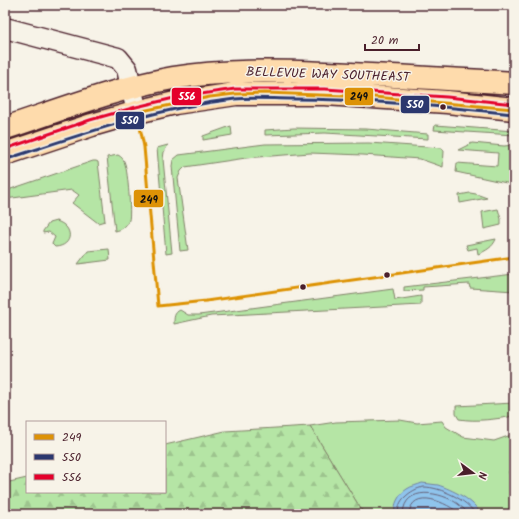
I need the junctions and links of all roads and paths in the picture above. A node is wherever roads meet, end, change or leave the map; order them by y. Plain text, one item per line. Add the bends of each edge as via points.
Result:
1 (5, 28) edge
2 (514, 83) edge
3 (132, 88) junction
4 (514, 109) edge
5 (137, 112) junction
6 (5, 128) edge
7 (5, 154) edge

1 - 3 street via 118,58 127,69
2 - 3 main road, BELLEVUE WAY SOUTHEAST via 282,71 173,78
3 - 5 street
3 - 6 main road, BELLEVUE WAY SOUTHEAST
4 - 5 main road, BELLEVUE WAY SOUTHEAST via 325,94 236,94 175,103
5 - 7 main road, BELLEVUE WAY SOUTHEAST

